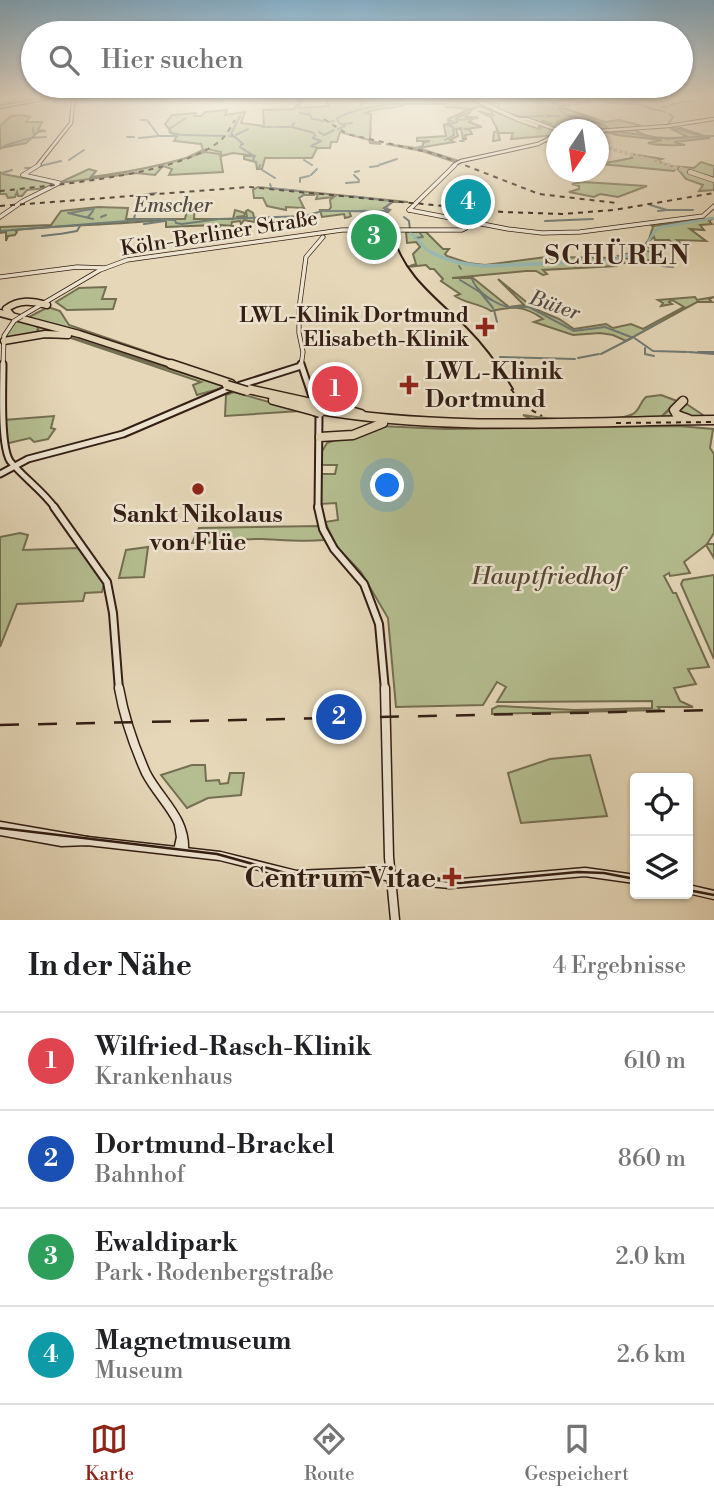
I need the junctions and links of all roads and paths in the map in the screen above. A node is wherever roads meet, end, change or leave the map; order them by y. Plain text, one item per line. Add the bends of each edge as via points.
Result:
1 (59, 140) edge
2 (546, 140) edge
3 (691, 172) tunnel mouth
4 (714, 179) edge
5 (714, 206) edge
6 (0, 217) edge
7 (466, 223) junction
8 (321, 234) junction
9 (104, 269) junction
10 (0, 277) edge
11 (55, 300) joint
12 (44, 305) junction
13 (0, 313) edge
14 (17, 318) junction
15 (33, 323) junction
16 (78, 336) junction
17 (4, 340) junction
18 (298, 365) junction
19 (229, 384) junction
20 (249, 390) junction
21 (316, 406) junction
22 (336, 416) junction
23 (646, 421) junction
24 (388, 422) junction
25 (709, 422) edge
26 (531, 424) junction
27 (320, 436) junction
28 (331, 437) junction
29 (319, 447) junction
30 (12, 466) junction
31 (0, 474) edge
32 (0, 826) edge
33 (0, 831) edge
34 (42, 836) junction
35 (181, 851) junction
36 (391, 876) junction
37 (630, 879) edge
38 (693, 891) edge
39 (714, 895) edge
40 (395, 920) edge

1 - 6 main road via 40,164 23,175 58,184
2 - 7 main road via 459,162 409,210
3 - 4 highway
5 - 7 main road via 703,216 557,233
7 - 8 main road, Köln-Berliner Straße via 422,231
8 - 9 main road, Köln-Berliner Straße via 138,258
8 - 18 main road via 306,257
9 - 10 main road via 92,266
9 - 11 main road, Köln-Berliner Straße
11 - 12 highway
12 - 13 highway via 21,301
12 - 14 main road
12 - 14 highway via 12,304 6,310
13 - 14 highway
13 - 15 highway
14 - 17 main road via 5,329
14 - 19 highway
15 - 16 highway
15 - 17 highway via 39,328 34,334
16 - 17 highway
16 - 19 highway
17 - 30 main road via 2,433
18 - 21 main road
18 - 30 main road via 224,390 123,434
19 - 20 highway, bridge
20 - 21 highway
20 - 21 highway
21 - 22 highway
21 - 24 highway
21 - 24 highway via 331,404
21 - 27 main road
22 - 24 highway
22 - 27 highway via 353,423 354,430
23 - 25 highway
23 - 25 highway via 662,416 682,400 675,412
23 - 26 highway
24 - 26 highway
24 - 28 highway via 353,435
25 - 26 highway
27 - 28 highway
27 - 29 main road
28 - 29 highway
29 - 36 main road via 317,504 323,529 364,584 379,624
30 - 31 main road
30 - 35 main road via 49,500 107,582 125,718 146,774 185,831
32 - 34 main road
33 - 34 main road
34 - 35 main road via 62,842
35 - 36 main road via 226,857 285,874 366,872
36 - 37 main road via 450,884 585,872
36 - 40 main road
38 - 39 main road

